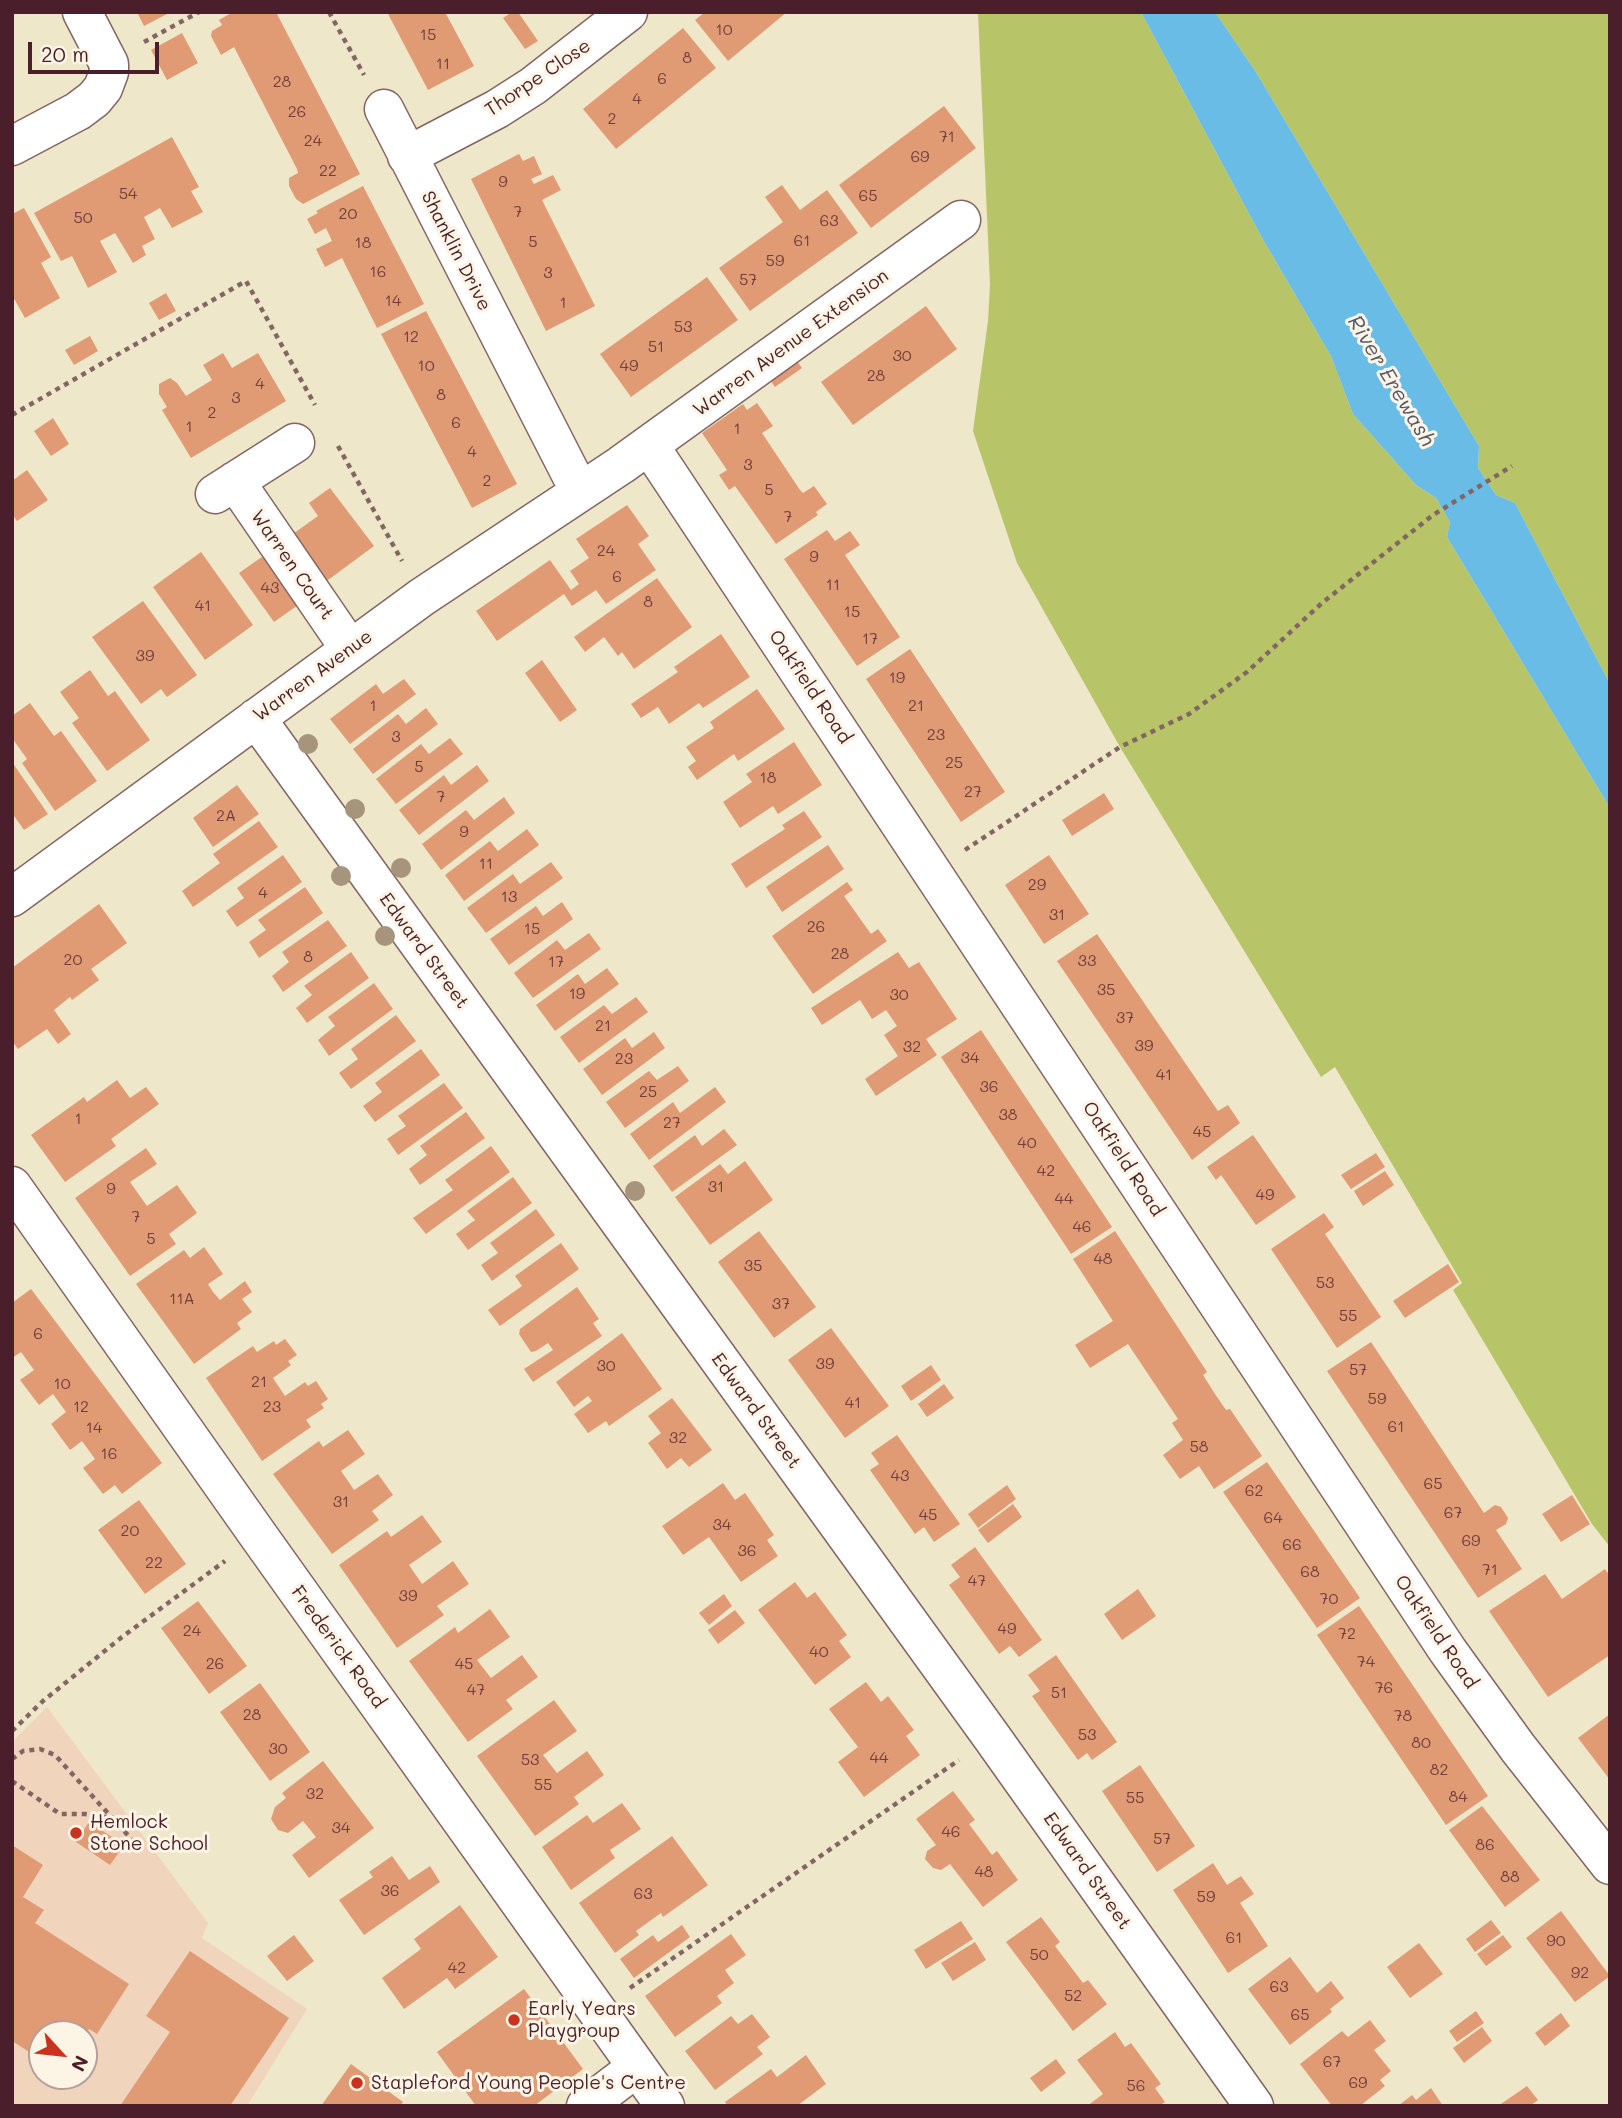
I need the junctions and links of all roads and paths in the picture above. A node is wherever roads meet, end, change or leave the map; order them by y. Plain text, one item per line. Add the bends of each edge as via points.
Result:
1 (82, 12) edge
2 (199, 12) edge
3 (329, 12) edge
4 (628, 12) edge
5 (108, 62) junction
6 (384, 109) joint
7 (12, 146) edge
8 (407, 156) junction
9 (961, 220) dead end
10 (12, 415) edge
11 (321, 415) dead end
12 (334, 439) dead end
13 (295, 443) dead end
14 (635, 455) junction
15 (1512, 466) dead end
16 (580, 492) junction
17 (422, 597) junction
18 (350, 649) junction
19 (256, 718) junction
20 (933, 872) junction
21 (12, 897) edge
22 (12, 1186) edge
23 (24, 1226) edge
24 (258, 1535) junction
25 (12, 1731) edge
26 (991, 1736) junction
27 (12, 1759) edge
28 (12, 1781) edge
29 (113, 1818) junction
30 (135, 1843) dead end
31 (1610, 1865) edge
32 (598, 2011) junction
33 (637, 2067) junction
34 (586, 2106) edge
35 (665, 2106) edge
36 (1254, 2106) edge

1 - 5 street
2 - 5 path
3 - 6 path
4 - 8 street, Thorpe Close via 533,86
5 - 7 street via 103,88 94,99
6 - 8 street, Shanklin Drive
8 - 16 street, Shanklin Drive
9 - 14 street, Warren Avenue Extension
10 - 11 path via 246,281
12 - 17 path
13 - 18 street, Warren Court via 224,488
14 - 16 street, Warren Avenue
14 - 20 street, Oakfield Road
15 - 20 path via 1433,514 1322,603 1247,672 1189,714 1120,747
16 - 17 street, Warren Avenue
17 - 18 street, Warren Avenue
18 - 19 street, Warren Avenue
19 - 21 street, Warren Avenue
19 - 26 street, Edward Street
20 - 31 street, Oakfield Road via 1448,1651
22 - 23 street, Frederick Road
23 - 24 street, Frederick Road
24 - 25 path via 122,1637
24 - 32 street, Frederick Road
26 - 32 path
26 - 36 street, Edward Street
27 - 29 path via 23,1751 40,1749 55,1755
28 - 29 path via 60,1814
29 - 30 path
32 - 33 street, Frederick Road
33 - 34 street
33 - 35 street, Frederick Road

